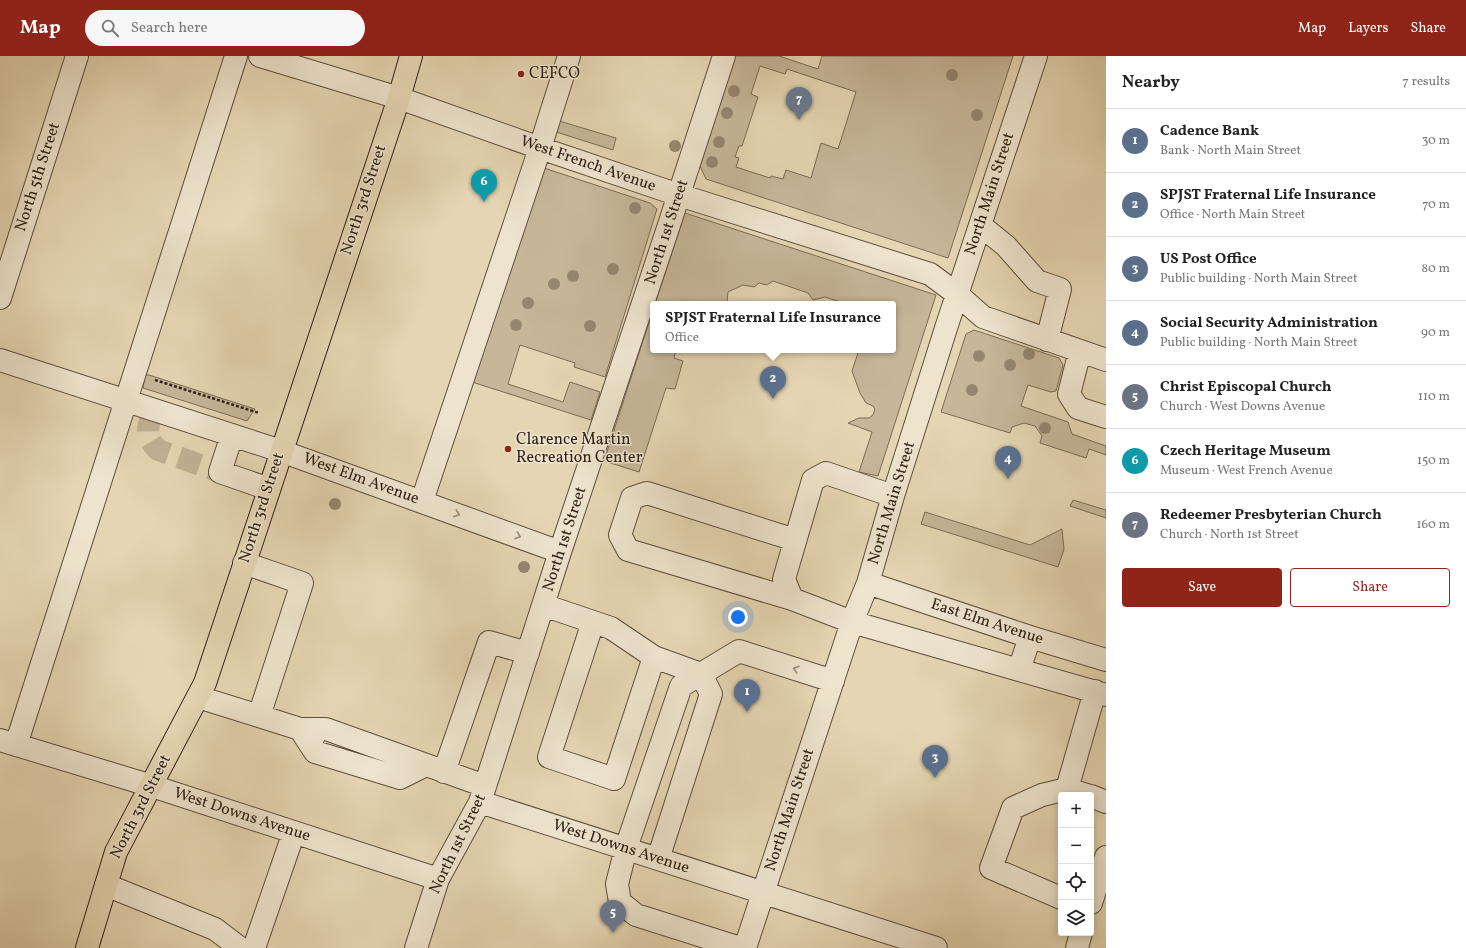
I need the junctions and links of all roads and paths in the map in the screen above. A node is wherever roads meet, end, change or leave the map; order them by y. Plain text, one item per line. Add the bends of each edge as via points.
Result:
1 (77, 56) edge
2 (236, 56) edge
3 (260, 56) edge
4 (411, 56) edge
5 (569, 56) edge
6 (724, 56) edge
7 (1036, 56) edge
8 (398, 98) junction
9 (540, 148) junction
10 (679, 195) junction
11 (980, 225) junction
12 (957, 294) junction
13 (0, 298) edge
14 (1047, 340) junction
15 (1080, 351) junction
16 (0, 360) edge
17 (1106, 360) edge
18 (155, 380) dead end
19 (126, 401) junction
20 (259, 413) dead end
21 (1106, 417) edge
22 (232, 435) junction
23 (281, 451) junction
24 (269, 489) junction
25 (893, 496) junction
26 (422, 502) junction
27 (795, 540) junction
28 (560, 552) junction
29 (244, 563) junction
30 (868, 583) junction
31 (792, 599) junction
32 (543, 605) junction
33 (593, 622) junction
34 (852, 622) junction
35 (1030, 637) junction
36 (528, 653) junction
37 (654, 657) junction
38 (1106, 660) edge
39 (1019, 670) junction
40 (701, 674) junction
41 (833, 680) junction
42 (1100, 693) edge
43 (198, 697) junction
44 (259, 716) junction
45 (300, 729) junction
46 (8, 742) edge
47 (435, 769) junction
48 (152, 786) junction
49 (1077, 792) edge
50 (483, 794) junction
51 (1058, 794) edge
52 (1094, 797) edge
53 (1106, 802) edge
54 (294, 832) junction
55 (643, 854) junction
56 (1106, 857) edge
57 (438, 879) junction
58 (106, 885) junction
59 (762, 892) junction
60 (1058, 897) edge
61 (1092, 900) edge
62 (1080, 936) edge
63 (87, 948) edge
64 (240, 948) edge
65 (254, 948) edge
66 (416, 948) edge
67 (740, 948) edge
68 (745, 948) edge
69 (936, 948) edge
70 (1077, 948) edge

1 - 13 street, North 5th Street
2 - 19 street
3 - 8 street, West French Avenue
4 - 8 main road, North 3rd Street
5 - 9 street
6 - 10 street, North 1st Street
7 - 11 street, North Main Street
8 - 9 street, West French Avenue
8 - 23 main road, North 3rd Street
9 - 10 street, West French Avenue
9 - 26 street
10 - 12 street, West French Avenue via 930,274
10 - 28 street, North 1st Street
11 - 12 street, North Main Street
11 - 14 street via 1006,246 1037,281 1060,289
12 - 14 street, West French Avenue via 983,318
12 - 25 street, North Main Street
14 - 15 street, West French Avenue
15 - 17 street, West French Avenue
15 - 21 street via 1069,394 1078,408
16 - 19 street, West Elm Avenue
18 - 20 path
19 - 22 street, West Elm Avenue
19 - 46 street
22 - 23 street, West Elm Avenue
22 - 24 street via 220,472
23 - 24 main road, North 3rd Street
23 - 26 street, West Elm Avenue
24 - 29 main road, North 3rd Street
25 - 27 street via 826,473 813,480
25 - 30 street, North Main Street
26 -> 28 street, West Elm Avenue
27 - 31 street via 784,579
27 - 31 street via 647,493 632,498 620,535 628,550
28 - 32 street, North 1st Street
29 - 43 main road, North 3rd Street via 205,683
29 - 44 street via 302,583
30 - 34 street, North Main Street
30 - 35 street, East Elm Avenue
31 - 34 street
32 - 33 street
32 - 36 street, North 1st Street
33 - 37 street via 611,628
33 - 37 street via 549,757 614,779
34 - 39 street
34 - 41 street, North Main Street
35 - 38 street, East Elm Avenue
35 - 39 street
36 - 47 street via 489,642
36 - 50 street, North 1st Street
37 - 40 street
39 - 42 street
41 -> 40 street via 740,651
40 - 55 street via 681,686
40 - 55 street via 711,694
41 - 59 street, North Main Street
42 - 49 street
43 - 44 street
43 - 48 main road, North 3rd Street
44 - 45 street
45 - 47 street via 330,719 406,743
45 - 47 street via 315,752 400,778
46 - 48 street, West Downs Avenue
47 - 50 street, West Downs Avenue
48 - 54 street, West Downs Avenue
48 - 58 main road, North 3rd Street via 116,852
50 - 55 street, West Downs Avenue
50 - 57 street, North 1st Street
51 - 60 street via 1042,795 1013,808 992,868
52 - 53 street
54 - 57 street, West Downs Avenue
54 - 65 street
55 - 59 street, West Downs Avenue
55 - 67 street via 617,884 620,902 636,915
56 - 61 street
57 - 66 street, North 1st Street
58 - 63 main road, North 3rd Street
58 - 64 street via 215,929
59 - 68 street, North Main Street
59 - 69 street, West Downs Avenue
62 - 70 street

